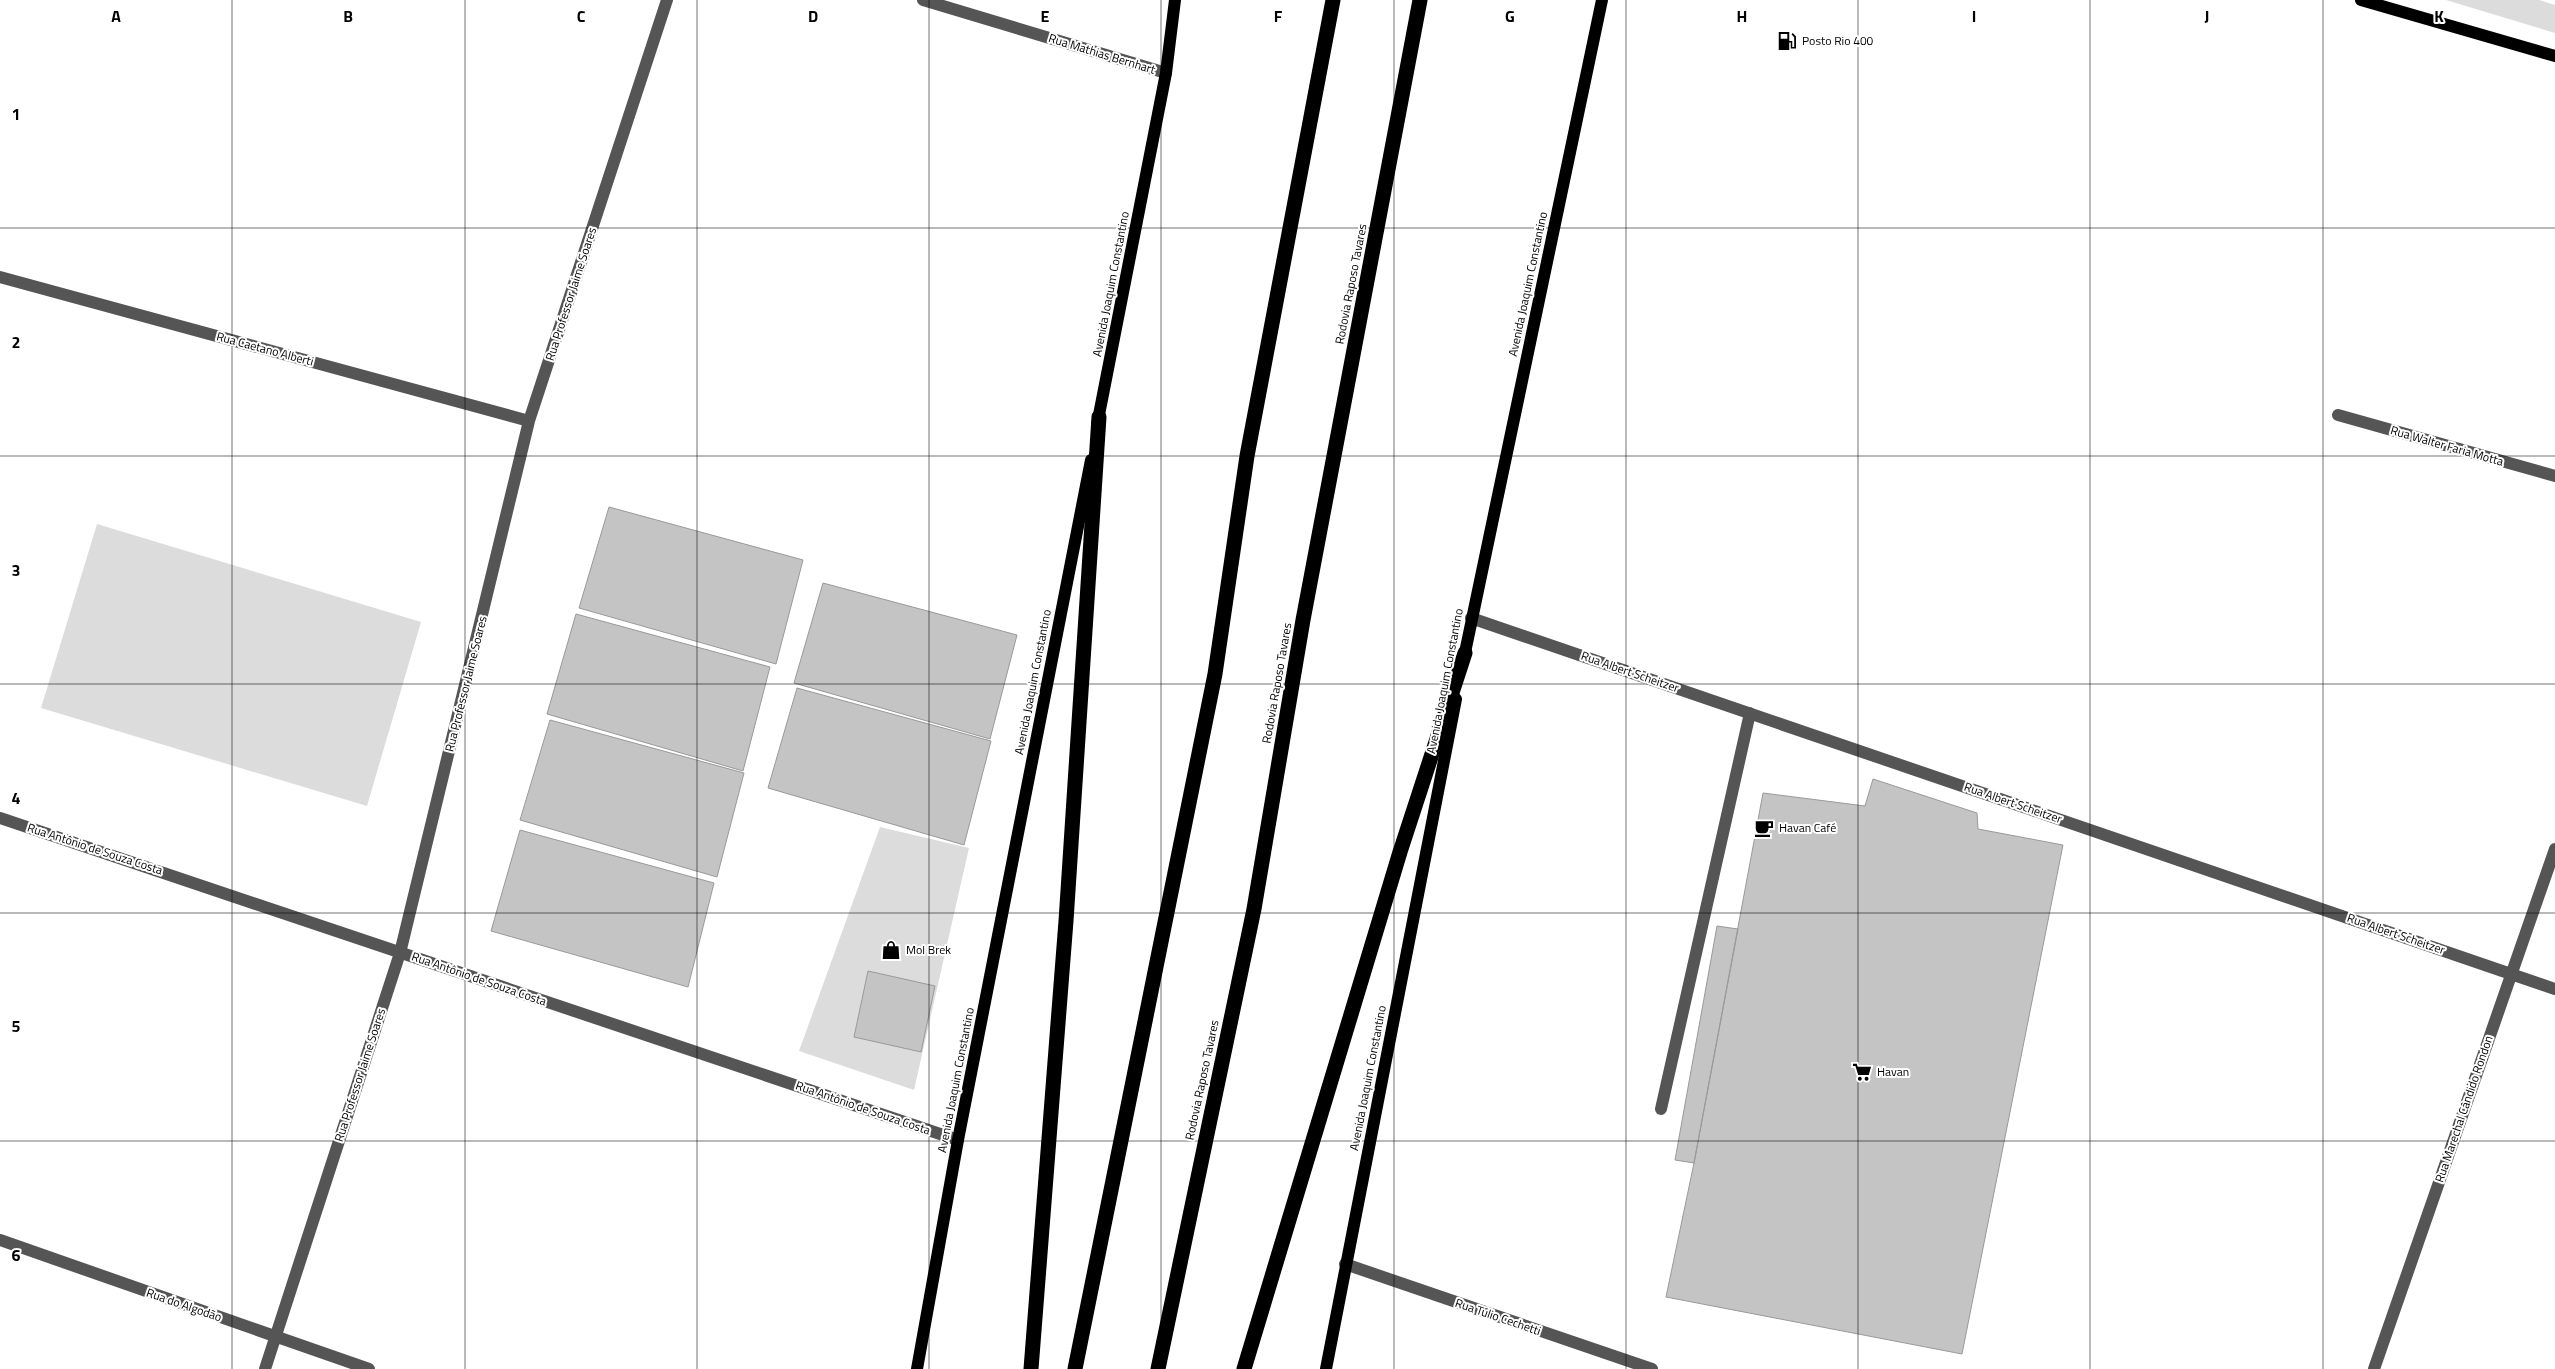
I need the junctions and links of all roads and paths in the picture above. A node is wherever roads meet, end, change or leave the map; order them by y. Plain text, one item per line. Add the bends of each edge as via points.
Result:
1 (667, 0) edge
2 (923, 0) edge
3 (1175, 0) edge
4 (1333, 0) edge
5 (1420, 0) edge
6 (1607, 0) edge
7 (2361, 0) edge
8 (1601, 6) edge
9 (2555, 56) edge
10 (1166, 73) junction
11 (0, 277) edge
12 (2338, 415) dead end
13 (1099, 417) junction
14 (530, 421) junction
15 (2555, 476) edge
16 (1471, 618) junction
17 (1465, 653) junction
18 (1750, 713) junction
19 (0, 818) edge
20 (2555, 848) edge
21 (400, 953) junction
22 (2511, 974) junction
23 (2555, 989) edge
24 (1660, 1109) dead end
25 (958, 1140) junction
26 (0, 1240) edge
27 (1345, 1264) junction
28 (275, 1336) junction
29 (265, 1369) edge
30 (369, 1369) edge
31 (916, 1369) edge
32 (1030, 1369) edge
33 (1075, 1369) edge
34 (1158, 1369) edge
35 (1244, 1369) edge
36 (1326, 1369) edge
37 (1652, 1369) edge
38 (2374, 1369) edge

1 - 14 street, Rua Professor Jaime Soares
2 - 10 street, Rua Mathias Bernhart
3 - 10 main road, Avenida Joaquim Constantino
4 - 33 highway via 1247,456 1215,674
5 - 34 highway, Rodovia Raposo Tavares via 1303,620 1254,909
6 - 8 main road, Avenida Joaquim Constantino
7 - 9 main road
8 - 16 main road, Avenida Joaquim Constantino
10 - 13 main road, Avenida Joaquim Constantino
11 - 14 street, Rua Caetano Alberti
12 - 15 street, Rua Walter Faria Motta
13 - 25 main road, Avenida Joaquim Constantino
13 - 32 highway via 1066,922
14 - 21 street, Rua Professor Jaime Soares
16 - 17 main road, Avenida Joaquim Constantino
16 - 18 street, Rua Albert Scheitzer
17 - 27 main road, Avenida Joaquim Constantino
17 - 35 highway via 1400,852
18 - 22 street, Rua Albert Scheitzer
18 - 24 street
19 - 21 street, Rua Antônio de Souza Costa
20 - 22 street, Rua Marechal Cândido Rondon
21 - 25 street, Rua Antônio de Souza Costa
21 - 28 street, Rua Professor Jaime Soares
22 - 23 street, Rua Albert Scheitzer
22 - 38 street, Rua Marechal Cândido Rondon
25 - 31 main road, Avenida Joaquim Constantino
26 - 28 street, Rua do Algodão
27 - 36 main road, Avenida Joaquim Constantino
27 - 37 street, Rua Túlio Cechetti
28 - 29 street, Rua Professor Jaime Soares
28 - 30 street, Rua do Algodão

